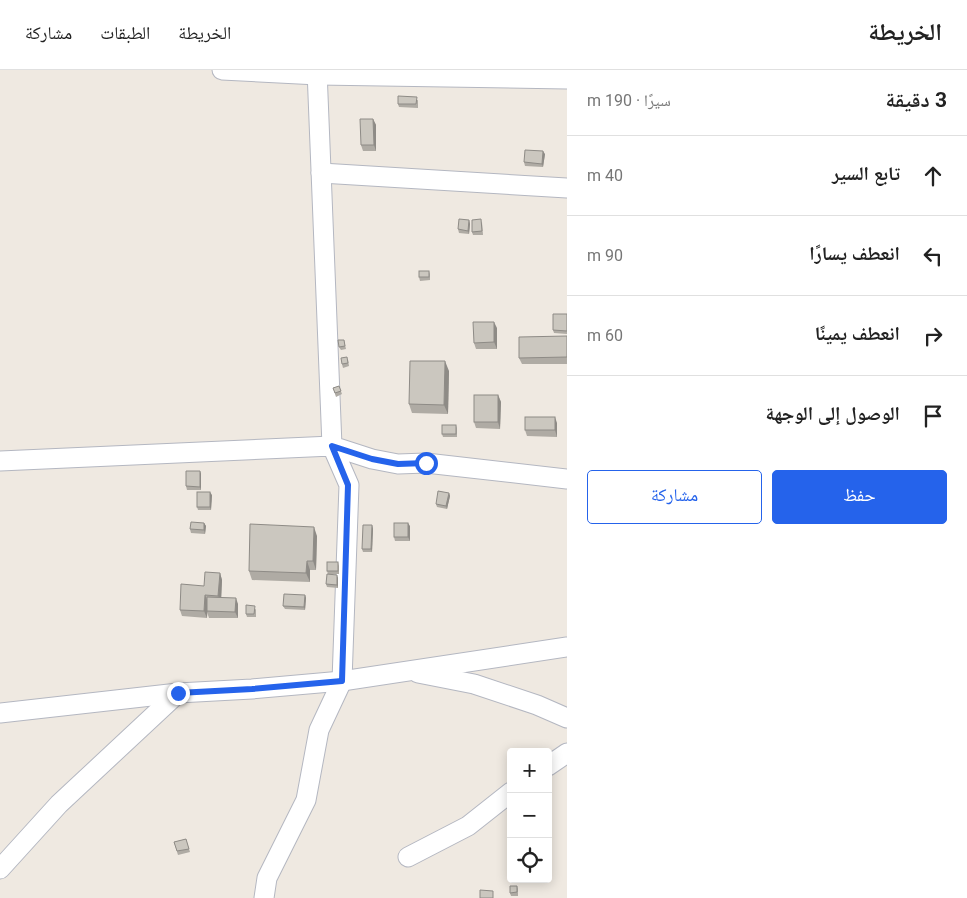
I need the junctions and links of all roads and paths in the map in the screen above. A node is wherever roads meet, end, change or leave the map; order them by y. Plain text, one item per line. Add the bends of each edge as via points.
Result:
1 (222, 70) edge
2 (317, 72) edge
3 (567, 79) edge
4 (321, 173) junction
5 (567, 188) edge
6 (332, 446) junction
7 (0, 461) edge
8 (567, 479) edge
9 (567, 647) edge
10 (406, 670) junction
11 (342, 681) junction
12 (178, 693) junction
13 (0, 713) edge
14 (567, 718) edge
15 (567, 753) edge
16 (552, 763) edge
17 (510, 793) edge
18 (408, 857) dead end
19 (0, 869) edge
20 (264, 898) edge

1 - 2 street
2 - 3 street
2 - 4 street
4 - 5 street
4 - 6 street
6 - 7 street
6 - 8 street via 398,464 426,463
6 - 11 street via 348,485
9 - 10 street
10 - 11 street
10 - 14 street via 474,684
11 - 12 street
11 - 20 street via 319,730 306,800 267,878
12 - 13 street
12 - 19 street via 59,804
15 - 16 street
17 - 18 street via 468,826

